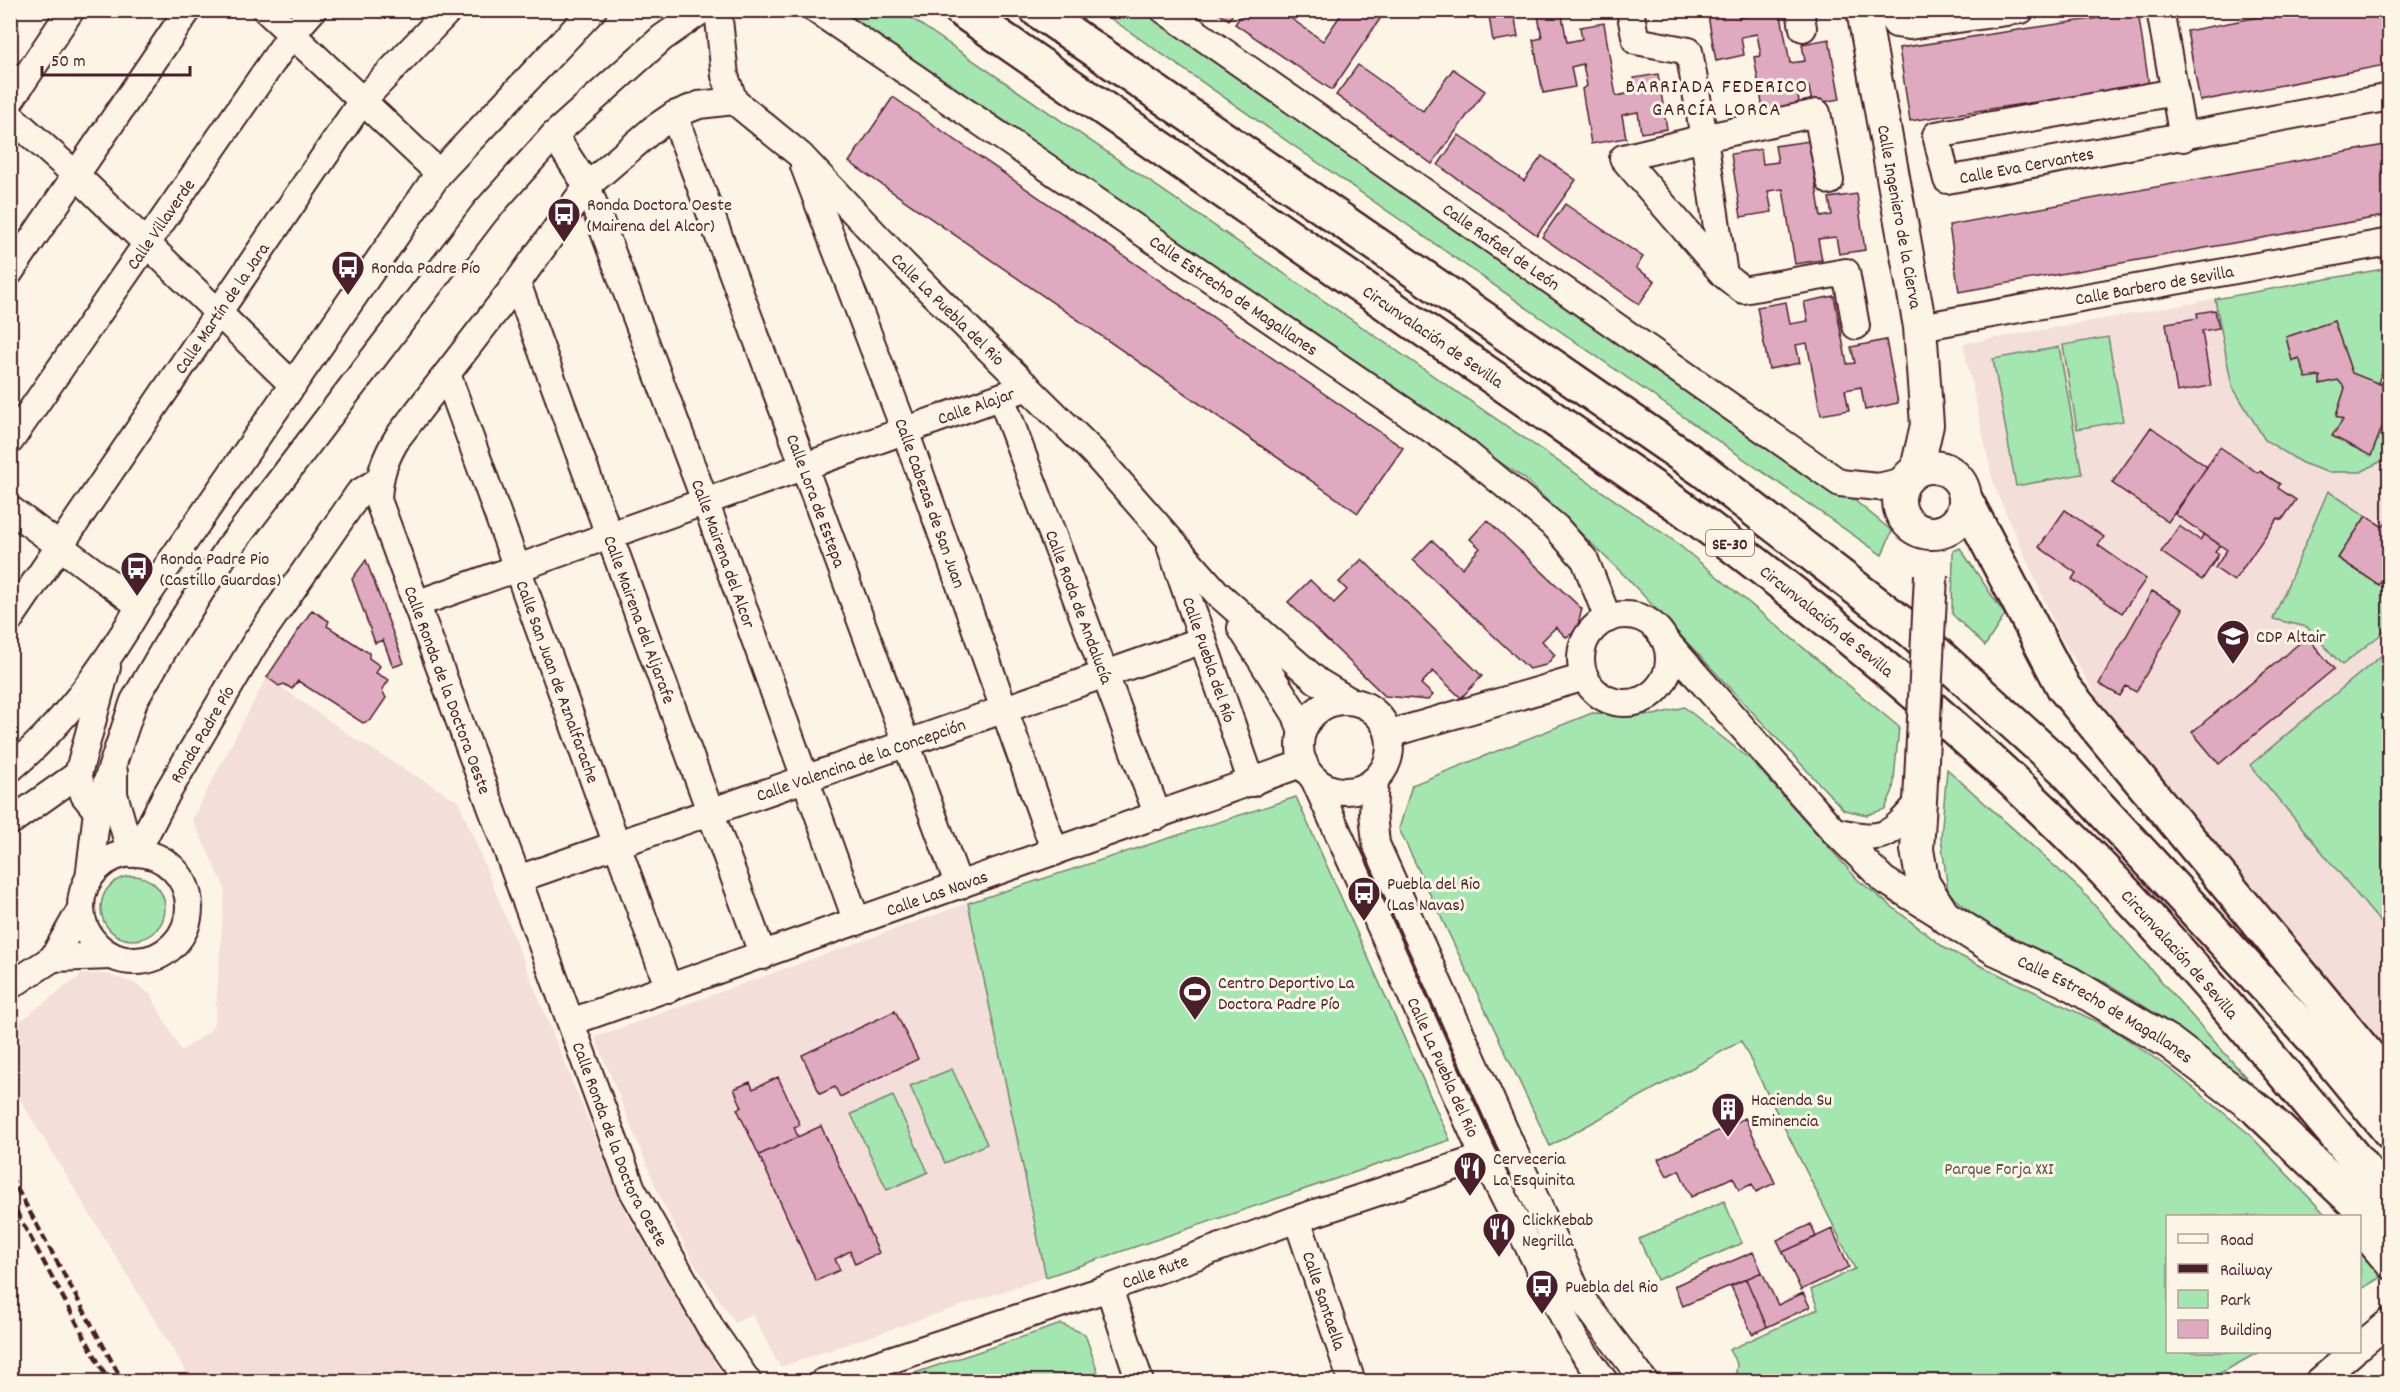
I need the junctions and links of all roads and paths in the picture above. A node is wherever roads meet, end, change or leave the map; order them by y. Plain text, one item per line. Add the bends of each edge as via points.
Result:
1 (71, 10) edge
2 (188, 10) edge
3 (266, 10) edge
4 (313, 10) edge
5 (449, 10) edge
6 (593, 10) edge
7 (702, 10) edge
8 (718, 10) edge
9 (816, 10) edge
10 (961, 10) edge
11 (1037, 10) edge
12 (1164, 10) edge
13 (1630, 10) edge
14 (1863, 10) edge
15 (1891, 10) edge
16 (2021, 10) edge
17 (2160, 10) edge
18 (291, 34) junction
19 (2175, 92) junction
20 (2390, 97) edge
21 (734, 100) junction
22 (10, 101) edge
23 (362, 101) junction
24 (10, 116) edge
25 (674, 116) junction
26 (554, 135) junction
27 (1704, 138) junction
28 (2183, 138) junction
29 (439, 172) junction
30 (77, 176) junction
31 (1830, 181) dead end
32 (587, 186) junction
33 (825, 193) junction
34 (2390, 242) edge
35 (146, 245) junction
36 (10, 272) edge
37 (1724, 275) junction
38 (517, 284) junction
39 (219, 314) junction
40 (1856, 326) dead end
41 (1920, 327) junction
42 (447, 374) junction
43 (293, 385) junction
44 (1028, 387) junction
45 (1001, 397) junction
46 (1927, 425) junction
47 (905, 431) junction
48 (10, 441) edge
49 (805, 466) junction
50 (1951, 472) junction
51 (1911, 475) junction
52 (369, 487) junction
53 (705, 501) junction
54 (1966, 501) junction
55 (10, 509) edge
56 (1931, 531) junction
57 (610, 536) junction
58 (1167, 537) junction
59 (60, 546) junction
60 (517, 569) junction
61 (1217, 593) junction
62 (417, 604) junction
63 (140, 606) junction
64 (10, 619) edge
65 (1608, 619) junction
66 (1203, 640) junction
67 (1665, 640) junction
68 (110, 656) junction
69 (1105, 674) junction
70 (1585, 677) junction
71 (1654, 692) junction
72 (1350, 701) junction
73 (1720, 701) junction
74 (1004, 710) junction
75 (1302, 734) junction
76 (1389, 734) junction
77 (906, 744) junction
78 (114, 760) junction
79 (10, 769) edge
80 (1309, 771) junction
81 (78, 774) junction
82 (806, 779) junction
83 (1375, 780) junction
84 (1252, 783) junction
85 (166, 795) junction
86 (1920, 801) junction
87 (97, 811) junction
88 (711, 812) junction
89 (1158, 816) junction
90 (10, 822) edge
91 (1834, 831) junction
92 (617, 845) junction
93 (1055, 852) junction
94 (134, 853) junction
95 (170, 866) junction
96 (89, 879) junction
97 (518, 879) junction
98 (959, 886) junction
99 (81, 909) junction
100 (1944, 916) junction
101 (857, 922) junction
102 (111, 956) junction
103 (763, 956) junction
104 (53, 958) junction
105 (12, 984) edge
106 (669, 989) junction
107 (571, 1022) junction
108 (2390, 1082) edge
109 (2259, 1111) junction
110 (2390, 1132) edge
111 (1484, 1157) junction
112 (2390, 1200) edge
113 (2347, 1215) edge
114 (1297, 1219) junction
115 (2361, 1231) edge
116 (2390, 1236) edge
117 (2390, 1266) edge
118 (1110, 1288) junction
119 (2390, 1321) edge
120 (2361, 1345) edge
121 (2352, 1353) edge
122 (748, 1382) edge
123 (823, 1382) edge
124 (1140, 1382) edge
125 (1352, 1382) edge
126 (1605, 1382) edge
127 (1645, 1382) edge
128 (2318, 1382) edge

1 - 22 street
2 - 30 street
3 - 18 street
4 - 18 street, Calle Villaverde
5 - 23 street, Calle Martín de la Jara
6 - 29 street
7 - 26 street via 662,38
8 - 21 street via 726,76
9 - 65 street, Calle Estrecho de Magallanes via 1466,453 1556,527 1585,560
10 - 112 highway, Circunvalación de Sevilla / SE-30 via 1652,486 1851,637 1983,752 2085,851 2192,966
11 - 110 highway, SE-30 via 1684,456 1913,632 2064,769 2302,1027
12 - 51 street, Calle Rafael de León via 1840,483 1878,487
13 - 27 street via 1636,41 1689,51
14 - 41 main road, Calle Ingeniero de la Cierva
15 - 16 street via 1896,24 1909,26
17 - 19 street
18 - 23 street
18 - 35 street, Calle Villaverde
19 - 28 street
19 - 28 street, Calle Eva Cervantes via 1936,135 1947,180
20 - 28 street, Calle Eva Cervantes
21 - 25 street, Calle Ronda de la Doctora Oeste via 699,105
21 - 33 street, Calle La Puebla del Rio via 800,155
23 - 29 street
23 - 39 street, Calle Martín de la Jara
24 - 30 street
25 - 32 street, Calle Ronda de la Doctora Oeste
25 - 49 street, Calle Lora de Estepa
26 - 32 street, Calle Mairena del Alcor
26 - 78 street via 485,212 228,549 134,701
27 - 31 street via 1817,113
27 - 37 street
27 - 37 street via 1623,158
29 - 43 street
30 - 35 street
30 - 36 street
32 - 38 street, Calle Ronda de la Doctora Oeste
32 - 53 street, Calle Mairena del Alcor
33 - 44 street, Calle La Puebla del Rio
33 - 47 street, Calle Cabezas de San Juan
34 - 41 street, Calle Barbero de Sevilla
35 - 39 street
35 - 48 street, Calle Villaverde
37 - 40 street via 1743,291 1846,272
38 - 42 street, Calle Ronda de la Doctora Oeste
38 - 57 street, Calle Mairena del Aljarafe
39 - 43 street
39 - 59 street, Calle Martín de la Jara
41 - 46 main road, Calle Ingeniero de la Cierva
42 - 52 street, Calle Ronda de la Doctora Oeste via 390,451
42 - 60 street, Calle San Juan de Aznalfarache
43 - 63 street
44 - 45 street, Calle Alajar
44 - 58 street, Calle La Puebla del Rio via 1093,452
45 - 47 street, Calle Alajar
45 - 69 street, Calle Roda de Andalucía
46 - 50 main road, Calle Ingeniero de la Cierva
46 - 51 main road, Calle Ingeniero de la Cierva
47 - 49 street, Calle Alajar
47 - 74 street, Calle Cabezas de San Juan
49 - 53 street, Calle Alajar
49 - 77 street, Calle Lora de Estepa
50 - 51 main road via 1940,467
50 - 54 main road via 1964,490
51 - 56 main road via 1898,501 1901,512 1906,522
52 - 62 street, Calle Ronda de la Doctora Oeste via 378,500
52 - 85 street, Ronda Padre Pío via 255,643
53 - 57 street, Calle Alajar
53 - 82 street, Calle Mairena del Alcor
54 - 56 main road via 1960,519
54 - 108 highway via 2064,688
55 - 59 street
56 - 86 main road, bridge
57 - 60 street, Calle Alajar
57 - 88 street, Calle Mairena del Aljarafe
58 - 61 street, Calle La Puebla del Rio
58 - 66 street, Calle Puebla del Río
59 - 63 street
59 - 64 street, Calle Martín de la Jara
60 - 62 street, Calle Alajar
60 - 92 street, Calle San Juan de Aznalfarache
61 - 72 street via 1317,681
61 - 75 street via 1296,715
62 - 97 street, Calle Ronda de la Doctora Oeste
63 - 68 street
65 - 67 street via 1635,616 1658,629
65 - 70 street via 1588,637 1582,663
66 - 69 street, Calle Valencina de la Concepción
66 - 84 street, Calle Puebla del Río
67 - 71 street via 1668,668
67 - 73 street, Calle Estrecho de Magallanes
68 - 79 street via 52,729
68 - 81 street
69 - 74 street, Calle Valencina de la Concepción
69 - 89 street, Calle Roda de Andalucía
70 - 71 street via 1603,697 1616,702 1629,703
70 - 76 street
71 - 73 street via 1686,690
72 - 75 street via 1320,708
72 - 76 street via 1375,711
73 - 91 street, Calle Estrecho de Magallanes
74 - 77 street, Calle Valencina de la Concepción
74 - 93 street, Calle Cabezas de San Juan
75 - 80 street via 1300,749
76 - 83 street via 1389,759
77 - 82 street, Calle Valencina de la Concepción
77 - 98 street, Calle Lora de Estepa
78 - 87 street
78 - 94 street via 114,794
80 - 83 street via 1337,790 1357,789
80 - 84 street, Calle Las Navas
80 - 111 street, Calle La Puebla del Rio
81 - 87 street via 84,795
81 - 90 street
82 - 88 street, Calle Valencina de la Concepción
82 - 101 street, Calle Mairena del Alcor
83 - 127 street, Calle La Puebla del Rio via 1373,813 1377,844 1578,1294
84 - 89 street, Calle Las Navas
85 - 94 street, Ronda Padre Pío
85 - 95 street via 165,846
86 - 91 street via 1895,830 1867,838
86 - 100 main road, Calle Estrecho de Magallanes via 1917,850 1923,883
87 - 96 street
88 - 92 street, Calle Valencina de la Concepción
88 - 103 street, Calle Mairena del Aljarafe
89 - 93 street, Calle Las Navas
91 - 100 street, Calle Estrecho de Magallanes via 1884,880
92 - 97 street, Calle Valencina de la Concepción
92 - 106 street, Calle San Juan de Aznalfarache
93 - 98 street, Calle Las Navas
94 - 95 street via 154,857
94 - 96 street via 100,866
95 - 102 street via 188,894 186,926 178,940 154,958 124,961
96 - 99 street
97 - 107 street, Calle Ronda de la Doctora Oeste
98 - 101 street, Calle Las Navas
99 - 102 street via 91,939
99 - 104 street
100 - 109 main road, Calle Estrecho de Magallanes via 1996,949 2068,982 2170,1043
101 - 103 street, Calle Las Navas
102 - 104 street
103 - 106 street, Calle Las Navas
104 - 105 street
106 - 107 street, Calle Las Navas
107 - 122 street, Calle Ronda de la Doctora Oeste via 632,1189 712,1330
109 - 113 street
109 - 116 highway
111 - 114 street, Calle Rute
111 - 126 street, Calle La Puebla del Rio via 1575,1340
114 - 118 street, Calle Rute
114 - 125 street, Calle Santaella
115 - 117 street
118 - 123 street, Calle Rute
118 - 124 street
119 - 120 street
121 - 128 street

